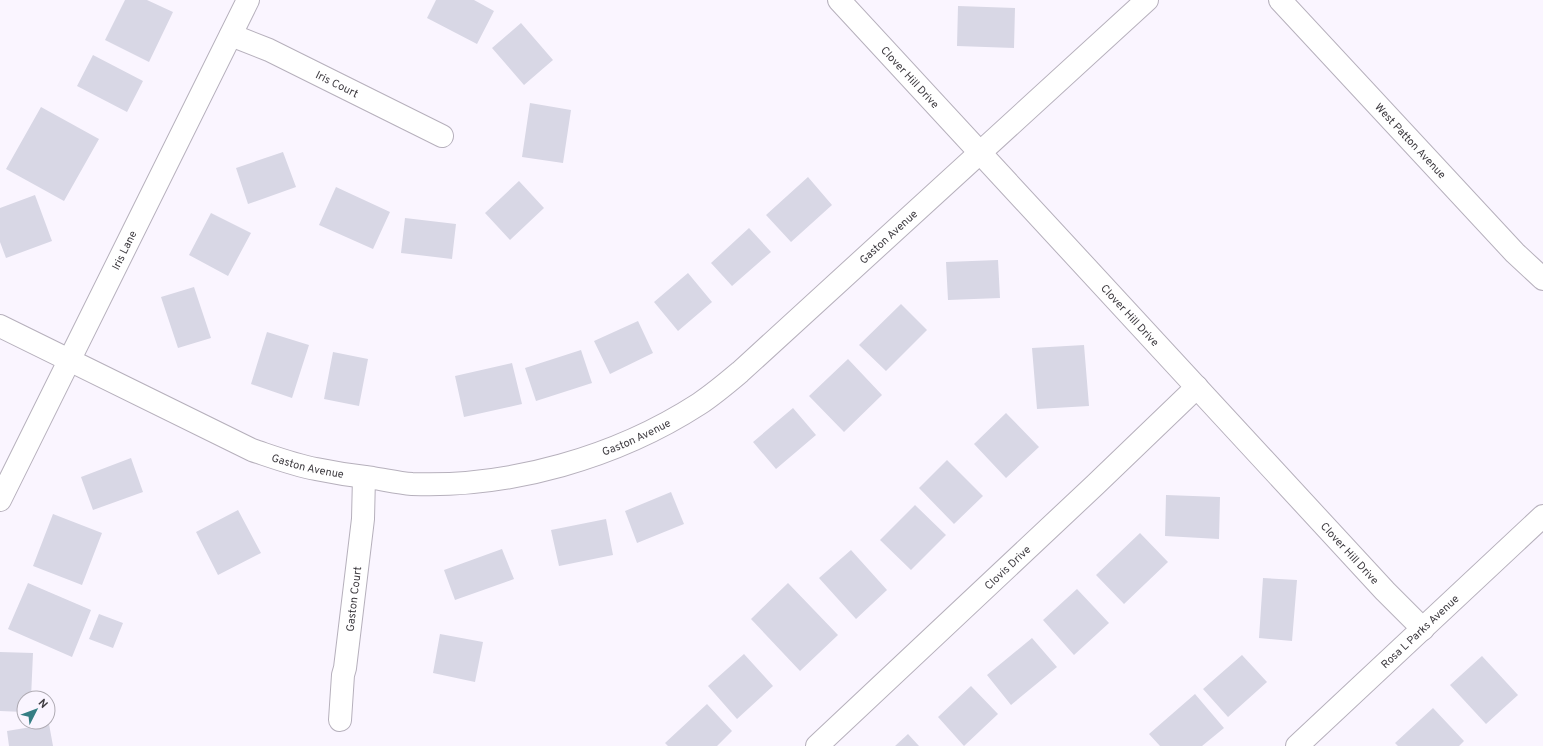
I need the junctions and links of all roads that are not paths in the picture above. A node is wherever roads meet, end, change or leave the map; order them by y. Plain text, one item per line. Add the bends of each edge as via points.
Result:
1 (248, 0) edge
2 (839, 0) edge
3 (1147, 0) edge
4 (1280, 0) edge
5 (231, 35) junction
6 (442, 136) dead end
7 (980, 153) junction
8 (1543, 279) edge
9 (0, 326) edge
10 (69, 361) junction
11 (1197, 387) junction
12 (364, 477) junction
13 (0, 500) edge
14 (1543, 516) edge
15 (1423, 629) junction
16 (340, 720) dead end
17 (817, 746) edge
18 (1297, 746) edge

1 - 5 street, Iris Lane
2 - 7 street, Clover Hill Drive
3 - 7 street, Gaston Avenue
4 - 8 street, West Patton Avenue via 1510,247
5 - 6 street, Iris Court via 270,50
5 - 10 street, Iris Lane
7 - 11 street, Clover Hill Drive
7 - 12 street, Gaston Avenue via 740,372 700,403 661,426 626,443 582,459 512,477 432,484 410,484
9 - 10 street, Gaston Avenue
10 - 12 street, Gaston Avenue via 252,450 315,469
10 - 13 street, Iris Lane
11 - 15 street, Clover Hill Drive
11 - 17 street, Clovis Drive
12 - 16 street, Gaston Court via 363,520 346,668 342,675
14 - 15 street, Rosa L Parks Avenue
15 - 18 street, Rosa L Parks Avenue

